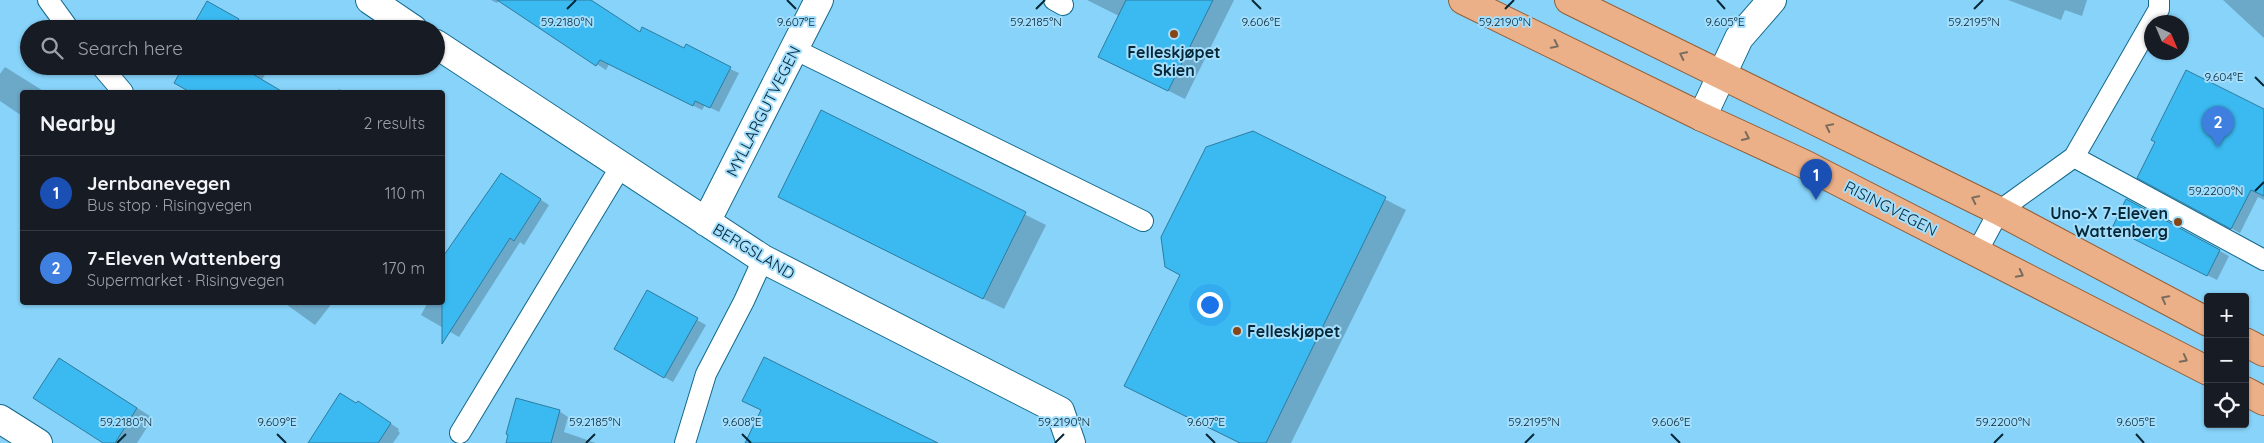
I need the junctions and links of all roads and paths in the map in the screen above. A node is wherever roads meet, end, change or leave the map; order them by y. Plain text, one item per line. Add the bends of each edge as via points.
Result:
1 (48, 0) edge
2 (370, 0) edge
3 (819, 0) edge
4 (1463, 0) edge
5 (1569, 0) edge
6 (1772, 0) edge
7 (2159, 0) edge
8 (62, 20) edge
9 (400, 20) edge
10 (794, 49) junction
11 (445, 50) edge
12 (1722, 74) junction
13 (109, 75) edge
14 (121, 90) edge
15 (1702, 117) junction
16 (2074, 157) junction
17 (621, 166) junction
18 (1999, 211) junction
19 (1143, 221) dead end
20 (706, 222) junction
21 (1977, 252) junction
22 (763, 259) junction
23 (2264, 260) edge
24 (2204, 320) edge
25 (2249, 344) edge
26 (2264, 352) edge
27 (2204, 369) edge
28 (2249, 393) edge
29 (2264, 401) edge
30 (0, 419) edge
31 (460, 433) dead end
32 (38, 443) edge
33 (684, 443) edge
34 (1072, 443) edge

1 - 8 lane
2 - 9 street
3 - 10 street, MYLLARGUTVEGEN
4 -> 15 main road, RISINGVEGEN
12 -> 5 main road
6 - 12 street via 1739,38
7 - 16 lane via 2159,9
10 - 19 lane
10 - 20 street, MYLLARGUTVEGEN
11 - 17 street, BERGSLAND
12 - 15 street
18 -> 12 main road
13 - 14 lane
15 -> 21 main road, RISINGVEGEN via 1804,164
16 - 18 lane
16 - 23 lane
17 - 20 street, BERGSLAND
17 - 31 lane
18 - 21 lane
24 -> 18 main road
20 - 22 street, BERGSLAND
21 -> 27 main road, RISINGVEGEN
22 - 33 lane via 706,374
22 - 34 street, BERGSLAND via 1060,411
25 - 26 main road
28 - 29 main road
30 - 32 street

